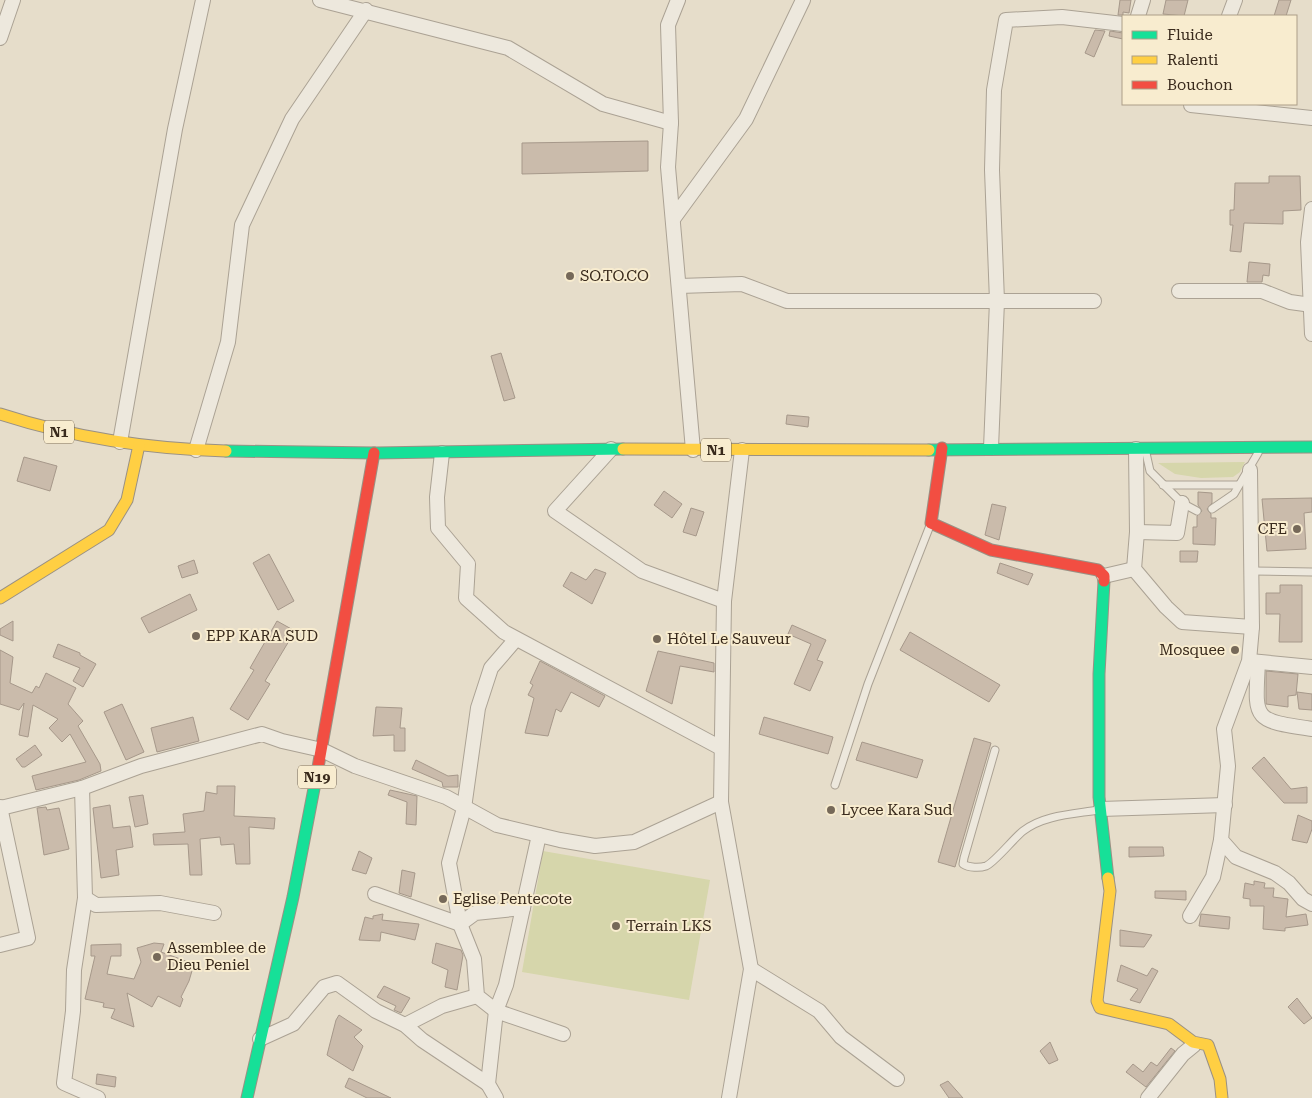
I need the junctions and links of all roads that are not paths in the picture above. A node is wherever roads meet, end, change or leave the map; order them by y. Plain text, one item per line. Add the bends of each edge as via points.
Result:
1 (13, 0) edge
2 (203, 0) edge
3 (320, 0) edge
4 (678, 0) edge
5 (803, 0) edge
6 (1143, 0) edge
7 (1235, 0) edge
8 (366, 10) junction
9 (1138, 15) edge
10 (1229, 15) edge
11 (1122, 24) edge
12 (0, 38) edge
13 (1191, 105) edge
14 (1312, 118) edge
15 (671, 123) junction
16 (1312, 209) edge
17 (672, 219) junction
18 (679, 286) junction
19 (1179, 291) dead end
20 (997, 301) junction
21 (1094, 301) dead end
22 (1311, 305) edge
23 (1312, 334) edge
24 (0, 414) edge
25 (120, 442) junction
26 (140, 445) junction
27 (1312, 447) edge
28 (942, 448) junction
29 (991, 448) junction
30 (1261, 448) junction
31 (611, 449) junction
32 (1141, 449) junction
33 (196, 450) junction
34 (694, 450) junction
35 (742, 450) junction
36 (374, 453) junction
37 (442, 453) junction
38 (1250, 470) junction
39 (1162, 485) junction
40 (1238, 485) junction
41 (1182, 503) junction
42 (1212, 509) dead end
43 (1197, 511) dead end
44 (931, 523) junction
45 (1138, 532) junction
46 (1134, 569) junction
47 (1252, 571) junction
48 (1312, 572) edge
49 (1104, 576) junction
50 (0, 598) edge
51 (724, 601) junction
52 (1252, 627) junction
53 (516, 639) junction
54 (1254, 661) junction
55 (1312, 667) edge
56 (1312, 729) edge
57 (721, 748) junction
58 (322, 750) junction
59 (995, 750) dead end
60 (835, 785) dead end
61 (82, 788) junction
62 (721, 802) junction
63 (1225, 805) junction
64 (0, 808) edge
65 (464, 808) junction
66 (1101, 810) junction
67 (539, 835) junction
68 (1221, 840) junction
69 (375, 894) dead end
70 (85, 898) junction
71 (1312, 904) edge
72 (523, 908) junction
73 (214, 913) dead end
74 (1190, 916) dead end
75 (460, 924) junction
76 (0, 945) edge
77 (751, 969) junction
78 (477, 996) junction
79 (496, 1012) junction
80 (405, 1025) junction
81 (563, 1034) dead end
82 (260, 1039) junction
83 (1194, 1045) junction
84 (897, 1079) dead end
85 (488, 1084) junction
86 (98, 1098) edge
87 (247, 1098) edge
88 (496, 1098) edge
89 (729, 1098) edge
90 (1148, 1098) edge
91 (1222, 1098) edge

1 - 12 street
2 - 25 street via 175,129
3 - 8 street
4 - 15 street via 668,25
5 - 17 street via 746,119
6 - 9 street
7 - 10 street
8 - 15 street via 508,48 603,104
8 - 33 street via 292,119 242,224 228,342
11 - 20 street via 1062,18 1006,20 994,90 992,170
13 - 14 street
15 - 17 street via 668,167
16 - 22 street via 1308,242
17 - 18 street
18 - 20 street via 742,284 787,301
18 - 34 street
19 - 22 street via 1262,291 1290,302
20 - 21 street
20 - 29 street
22 - 23 street
24 - 25 main road, N1 via 57,432
25 - 26 main road, N1
26 - 33 main road, N1
26 - 50 main road via 128,500 121,516 109,530
27 - 30 main road, N1
28 - 29 main road, N1
28 - 35 main road, N1
28 - 44 main road
29 - 32 main road, N1
30 - 32 main road, N1
30 - 38 lane
31 - 34 main road, N1
31 - 37 main road, N1
31 - 51 street via 555,511 642,571
32 - 39 lane via 1147,468
32 - 45 street
33 - 36 main road, N1
34 - 35 main road, N1
35 - 51 street
36 - 37 main road, N1
36 - 58 main road, N19
37 - 53 street via 437,498 438,528 468,564 466,598
38 - 40 lane
38 - 47 street
39 - 40 lane
39 - 41 lane
40 - 42 lane via 1234,494
41 - 43 lane
41 - 45 street via 1176,533
44 - 49 main road via 991,550 1098,570
44 - 60 lane via 868,684
45 - 46 street
46 - 49 street
46 - 52 street via 1182,622
47 - 48 lane
47 - 52 street
49 - 66 main road via 1099,683
51 - 57 street
52 - 54 street
53 - 57 street
53 - 65 street via 491,668 478,708
54 - 55 street
54 - 56 street via 1259,713 1267,720
54 - 63 street via 1224,729 1228,766
57 - 62 street
58 - 61 street via 282,742 262,734 141,766
58 - 65 street via 355,766 446,797
58 - 82 main road, N19
59 - 66 lane via 964,858 968,867 989,865 1024,830 1034,825 1062,815
61 - 64 street
61 - 70 street
62 - 67 street via 634,842 595,846
62 - 77 street
63 - 66 street
63 - 68 street
64 - 76 street via 28,938
65 - 67 street via 498,825
65 - 75 street via 449,863
66 - 83 main road via 1110,891 1098,1005 1171,1025
67 - 72 street
68 - 71 street via 1236,857 1275,873
68 - 74 street via 1213,877
69 - 75 street
70 - 73 street via 96,904 160,903
70 - 86 street via 74,970 73,1011 64,1083
72 - 75 street via 475,913
72 - 79 street via 506,985
75 - 78 street via 474,959
77 - 84 street via 819,1011 841,1037
77 - 89 street
78 - 79 street
78 - 80 street via 442,1006
79 - 81 street
79 - 85 street
80 - 82 street via 376,1011 341,984 332,983 324,987 293,1024
80 - 85 street
82 - 87 main road, N19
83 - 90 street
83 - 91 main road via 1208,1045 1220,1079
85 - 88 street

